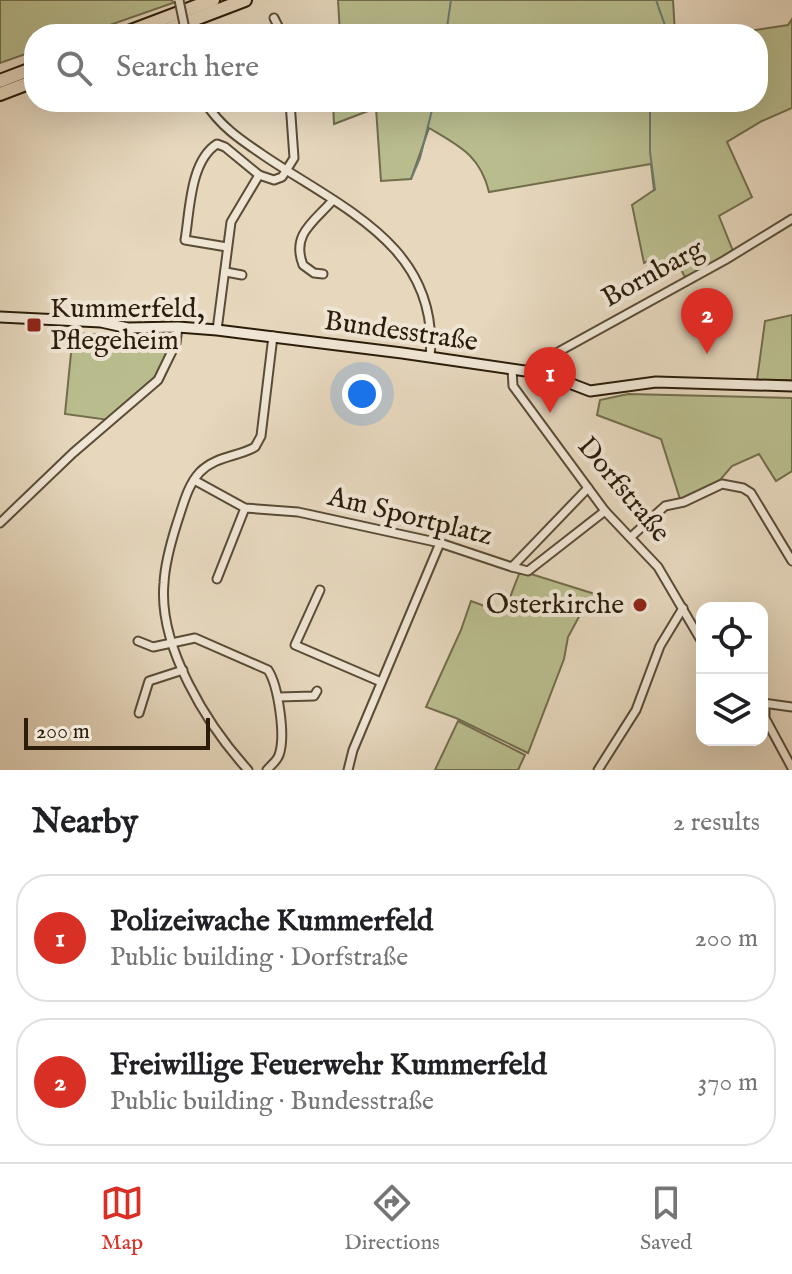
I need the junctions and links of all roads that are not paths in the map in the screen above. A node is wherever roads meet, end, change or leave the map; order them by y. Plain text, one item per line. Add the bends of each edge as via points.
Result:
1 (179, 0) edge
2 (213, 0) edge
3 (245, 0) edge
4 (274, 18) dead end
5 (149, 24) edge
6 (182, 24) edge
7 (184, 24) edge
8 (277, 24) edge
9 (24, 72) edge
10 (0, 81) edge
11 (24, 85) edge
12 (0, 94) edge
13 (212, 112) edge
14 (291, 112) edge
15 (287, 171) junction
16 (259, 175) junction
17 (333, 200) junction
18 (792, 219) edge
19 (227, 247) junction
20 (226, 272) junction
21 (323, 274) dead end
22 (242, 275) dead end
23 (0, 317) edge
24 (178, 327) junction
25 (217, 330) junction
26 (273, 336) junction
27 (430, 357) junction
28 (512, 369) junction
29 (546, 374) junction
30 (792, 386) edge
31 (194, 480) junction
32 (588, 488) junction
33 (245, 508) junction
34 (605, 511) junction
35 (0, 523) edge
36 (632, 536) junction
37 (440, 543) junction
38 (792, 561) edge
39 (512, 567) junction
40 (217, 579) dead end
41 (320, 590) dead end
42 (683, 608) junction
43 (696, 631) edge
44 (138, 641) dead end
45 (173, 642) junction
46 (183, 670) junction
47 (381, 682) junction
48 (278, 697) junction
49 (314, 697) dead end
50 (768, 704) edge
51 (792, 707) edge
52 (139, 713) dead end
53 (768, 724) edge
54 (792, 768) edge
55 (248, 770) edge
56 (267, 770) edge
57 (348, 770) edge
58 (598, 770) edge

1 - 7 street, bridge
2 - 5 highway
3 - 6 highway
4 - 8 street
9 - 10 highway
11 - 12 highway
13 - 15 street via 230,132
14 - 15 street via 294,151
15 - 16 street via 274,180
15 - 17 street
16 - 19 street via 231,222
16 - 19 street via 217,144 198,170 185,240
17 - 21 street via 303,231 299,243 303,265
17 - 27 street via 386,240 415,274 428,307
18 - 29 street, Bornbarg via 549,357
19 - 20 street
20 - 22 street
20 - 25 street
23 - 24 street, Bundesstraße
24 - 25 street, Bundesstraße
24 - 35 street via 158,380
25 - 26 street, Bundesstraße
26 - 27 street, Bundesstraße
26 - 31 street via 265,412 255,447 213,462
27 - 28 street, Bundesstraße
28 - 29 street, Bundesstraße
28 - 32 street, Dorfstraße via 513,386
29 - 30 street, Bundesstraße via 590,391 656,382
31 - 33 street, Am Sportplatz
31 - 45 street via 168,552 163,585
32 - 34 street, Dorfstraße
32 - 39 street, Am Sportplatz
33 - 37 street, Am Sportplatz via 298,512
33 - 40 street
34 - 36 street, Dorfstraße
34 - 39 street via 528,571
36 - 38 street via 665,506 722,484 751,493
36 - 42 street, Dorfstraße
37 - 39 street, Am Sportplatz
37 - 47 street
41 - 47 street via 295,645
42 - 43 street, Dorfstraße
42 - 58 street via 660,646 636,710
44 - 45 street via 153,647
45 - 46 street
45 - 48 street via 195,638 268,670
46 - 52 street via 149,681
46 - 55 street via 217,733
47 - 57 street
48 - 49 street
48 - 56 street via 281,745 279,757
50 - 51 street
53 - 54 street

